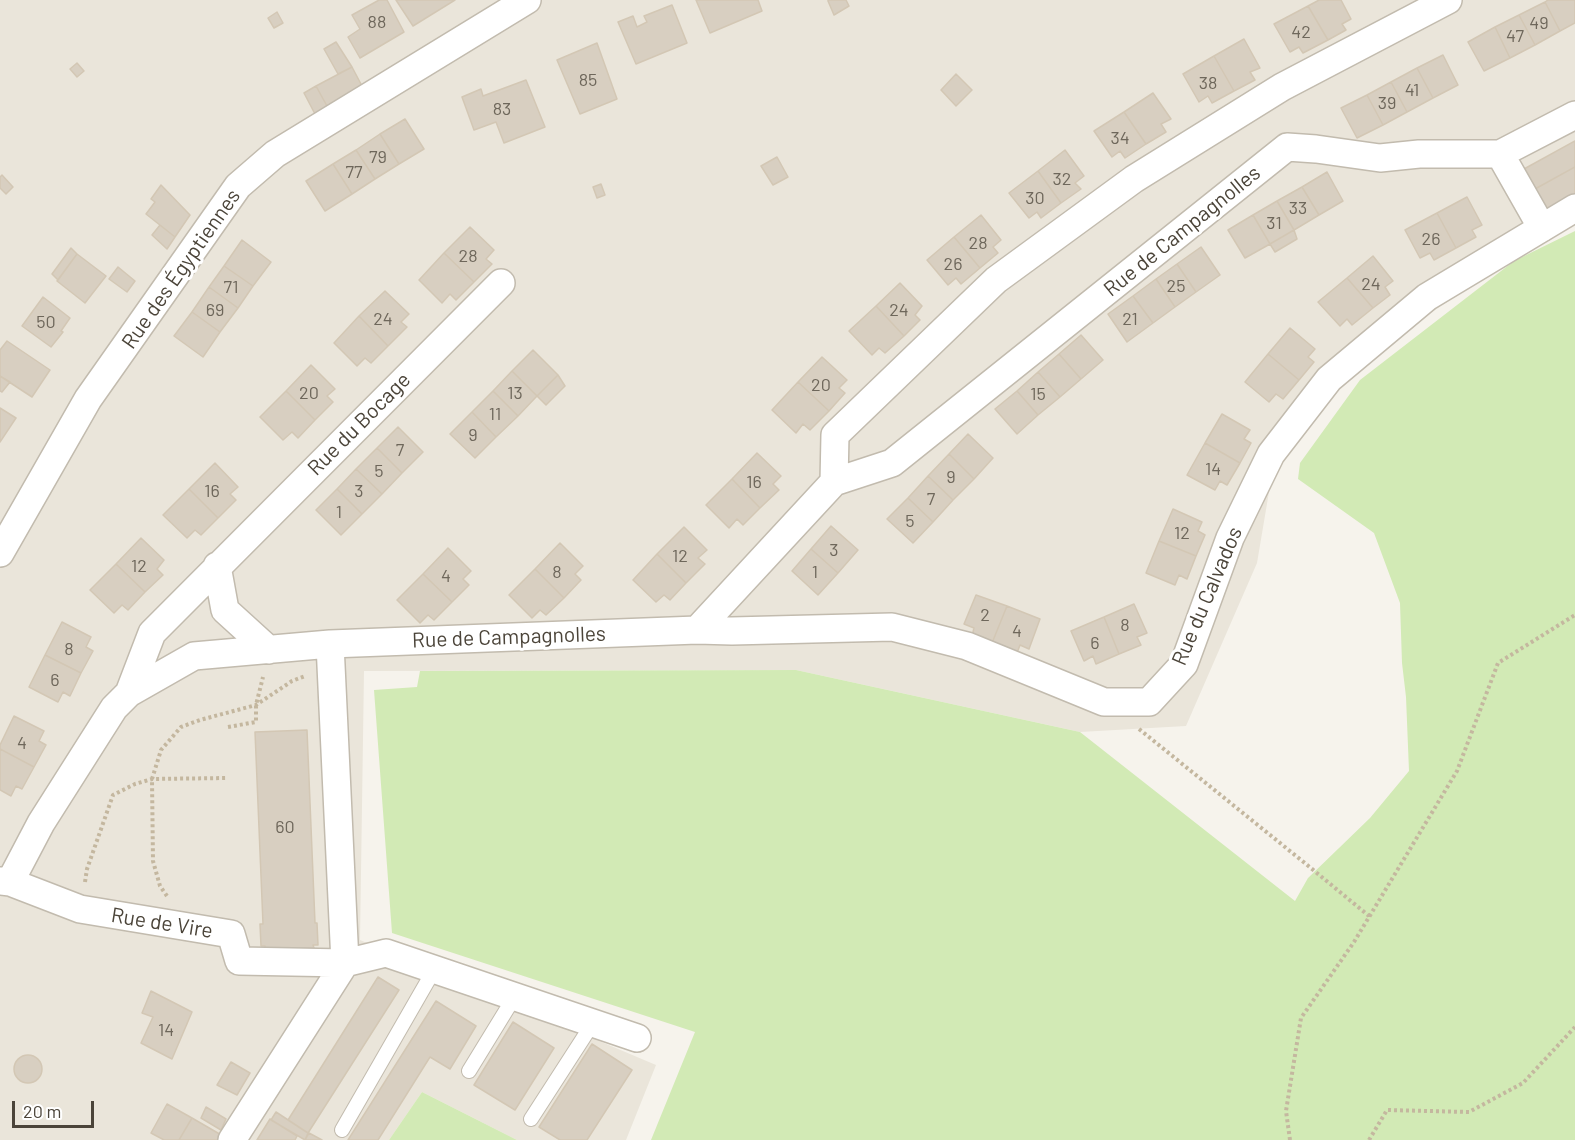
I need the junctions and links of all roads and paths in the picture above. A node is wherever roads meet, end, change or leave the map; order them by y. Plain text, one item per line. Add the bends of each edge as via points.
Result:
1 (527, 0) edge
2 (1448, 0) edge
3 (1575, 116) edge
4 (1500, 154) junction
5 (1575, 208) edge
6 (1542, 228) junction
7 (501, 283) dead end
8 (834, 482) junction
9 (0, 553) edge
10 (217, 566) junction
11 (1575, 615) edge
12 (698, 630) junction
13 (269, 650) junction
14 (330, 654) junction
15 (129, 693) junction
16 (1104, 702) junction
17 (256, 705) junction
18 (228, 727) dead end
19 (226, 778) dead end
20 (152, 779) junction
21 (5, 882) edge
22 (80, 909) junction
23 (1369, 916) junction
24 (173, 924) junction
25 (345, 963) junction
26 (434, 970) junction
27 (515, 996) junction
28 (593, 1023) junction
29 (1575, 1027) edge
30 (637, 1038) dead end
31 (469, 1071) dead end
32 (531, 1119) dead end
33 (342, 1130) dead end
34 (232, 1140) edge
35 (1290, 1140) edge
36 (1369, 1140) edge

1 - 9 street, Rue des Égyptiennes via 275,154 238,186 88,399
2 - 8 street via 1272,93 1134,179 996,280 835,435
3 - 4 street, Rue de Campagnolles
4 - 6 street
4 - 8 street, Rue de Campagnolles via 1380,158 1287,147 892,464
5 - 6 street, Rue du Calvados
6 - 16 street, Rue du Calvados via 1427,297 1329,379 1271,454 1230,538 1184,664 1149,702
7 - 10 street, Rue du Bocage
8 - 12 street
10 - 13 street via 225,610
10 - 15 street, Rue du Bocage via 152,633
11 - 23 path via 1498,663 1457,771
12 - 14 street, Rue de Campagnolles
12 - 16 street, Rue du Calvados via 892,627 967,646
13 - 14 street, Rue de Campagnolles
13 - 15 street, Rue de Campagnolles via 194,656
13 - 17 path
14 - 17 path
14 - 25 street
15 - 21 street, Rue du Bocage via 114,708
16 - 23 path
17 - 18 path via 256,722
17 - 20 path via 181,728 161,750
19 - 20 path
20 - 22 path via 113,795 87,869
20 - 24 path via 153,861 160,886 173,905
21 - 22 street, Rue de Vire
22 - 24 street, Rue de Vire
23 - 35 path via 1301,1018 1286,1111
24 - 25 street, Rue de Vire via 231,934 239,961
25 - 26 street, Rue de Vire via 386,953
25 - 34 street
26 - 27 street, Rue de Vire
26 - 33 lane
27 - 28 street, Rue de Vire
27 - 31 lane
28 - 30 street, Rue de Vire
28 - 32 lane
29 - 36 path via 1522,1083 1469,1112 1387,1110

